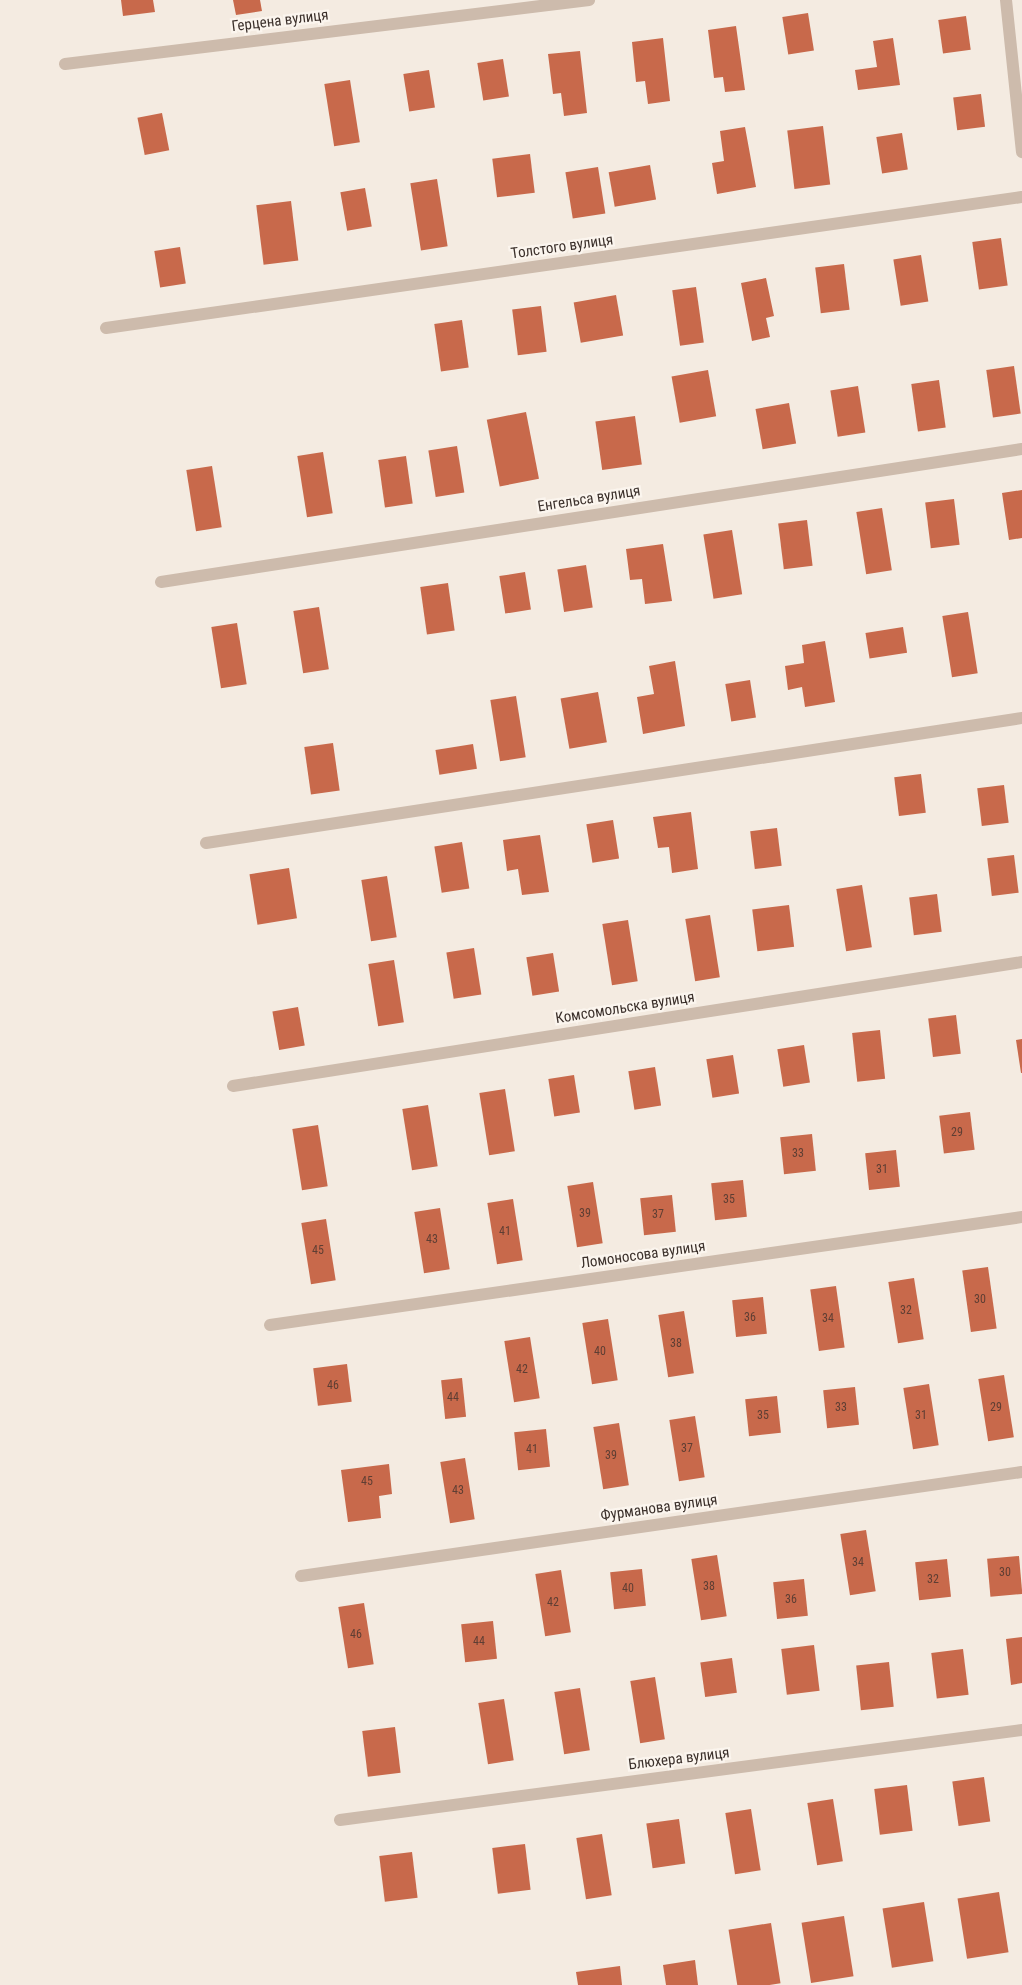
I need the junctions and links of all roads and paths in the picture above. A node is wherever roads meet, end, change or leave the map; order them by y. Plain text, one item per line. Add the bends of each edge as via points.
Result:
1 (589, 0) edge
2 (1006, 0) edge
3 (65, 64) dead end
4 (1022, 152) edge
5 (1022, 197) edge
6 (106, 328) dead end
7 (1022, 449) edge
8 (160, 582) dead end
9 (1022, 718) edge
10 (206, 843) dead end
11 (1022, 962) edge
12 (233, 1086) dead end
13 (1022, 1217) edge
14 (270, 1325) dead end
15 (1022, 1472) edge
16 (301, 1576) dead end
17 (1022, 1730) edge
18 (340, 1820) dead end

1 - 3 street, Герцена вулиця
2 - 4 street
5 - 6 street, Толстого вулиця
7 - 8 street, Енгельса вулиця
9 - 10 street
11 - 12 street, Комсомольска вулиця
13 - 14 street, Ломоносова вулиця
15 - 16 street, Фурманова вулиця
17 - 18 street, Блюхера вулиця

